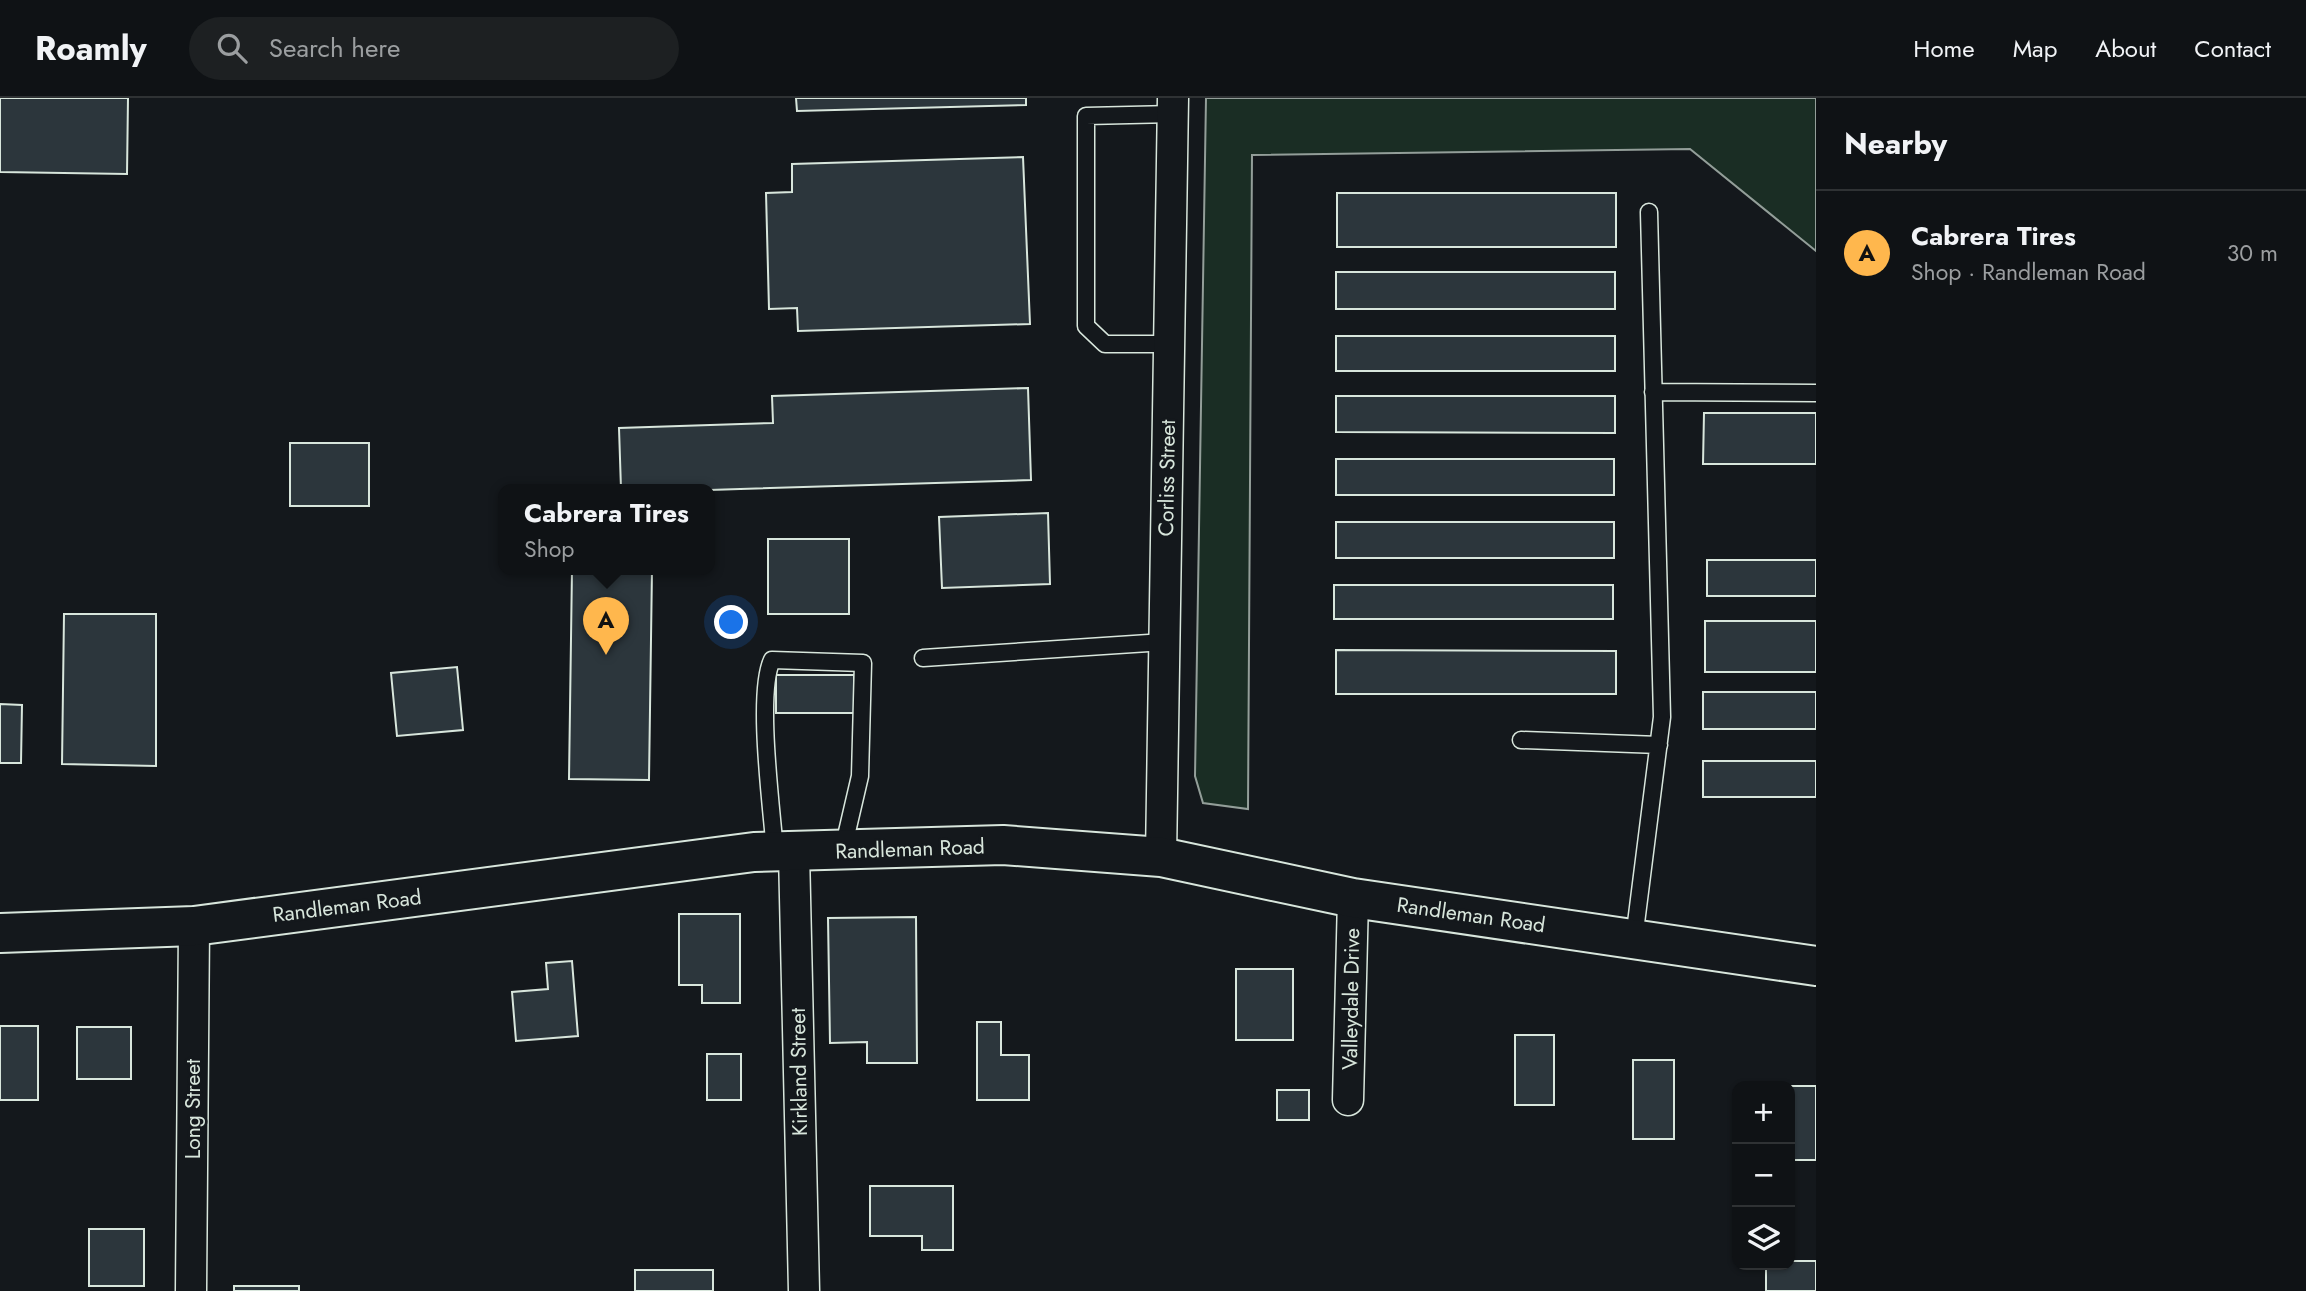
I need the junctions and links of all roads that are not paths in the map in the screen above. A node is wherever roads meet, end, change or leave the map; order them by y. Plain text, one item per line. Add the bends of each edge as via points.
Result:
1 (1085, 98) edge
2 (1173, 106) edge
3 (1086, 116) junction
4 (1648, 212) dead end
5 (1169, 344) junction
6 (1653, 392) junction
7 (1816, 393) edge
8 (1164, 642) junction
9 (923, 658) dead end
10 (1521, 740) dead end
11 (1658, 745) junction
12 (842, 851) junction
13 (784, 853) junction
14 (1161, 857) junction
15 (1353, 898) junction
16 (194, 926) junction
17 (0, 933) edge
18 (1634, 939) junction
19 (1816, 966) edge
20 (1348, 1100) dead end
21 (191, 1291) edge
22 (804, 1291) edge

1 - 3 lane
2 - 3 lane
2 - 5 street, Corliss Street
3 - 5 lane via 1086,326 1105,344
4 - 6 lane
5 - 8 street, Corliss Street
6 - 7 lane
6 - 11 lane via 1662,717
8 - 9 lane
8 - 14 street, Corliss Street
10 - 11 lane
11 - 18 lane
12 - 13 main road, Randleman Road
12 - 13 lane via 860,776 863,663 772,660 765,674 765,706
12 - 14 main road, Randleman Road via 1003,845
13 - 16 main road, Randleman Road via 740,854
13 - 22 street, Kirkland Street
14 - 15 main road, Randleman Road
15 - 18 main road, Randleman Road
15 - 20 street, Valleydale Drive
16 - 17 main road, Randleman Road
16 - 21 street, Long Street
18 - 19 main road, Randleman Road

